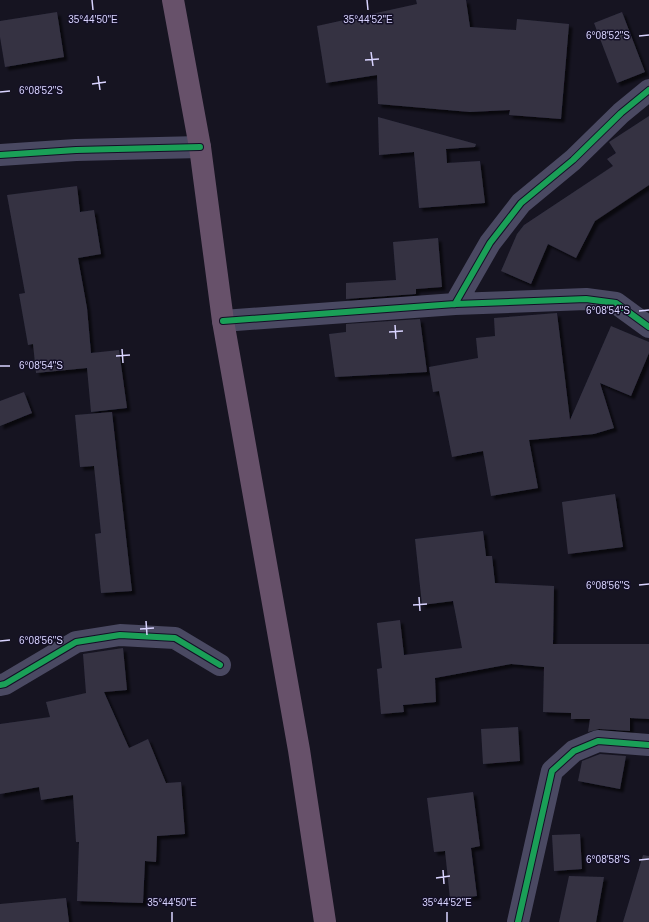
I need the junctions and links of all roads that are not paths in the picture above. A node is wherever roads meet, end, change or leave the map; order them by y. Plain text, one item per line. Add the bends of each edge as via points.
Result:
1 (173, 0) edge
2 (649, 90) edge
3 (200, 147) junction
4 (0, 155) edge
5 (455, 304) junction
6 (223, 321) junction
7 (649, 327) edge
8 (220, 666) dead end
9 (0, 685) edge
10 (649, 745) edge
11 (325, 922) edge
12 (518, 922) edge

1 - 3 highway
2 - 5 street via 521,204 490,243
3 - 4 street
3 - 6 highway
5 - 6 street
5 - 7 street via 586,299 616,304
6 - 11 highway via 299,750
8 - 9 street via 175,638 120,635 76,642
10 - 12 street via 598,741 574,751 552,771

